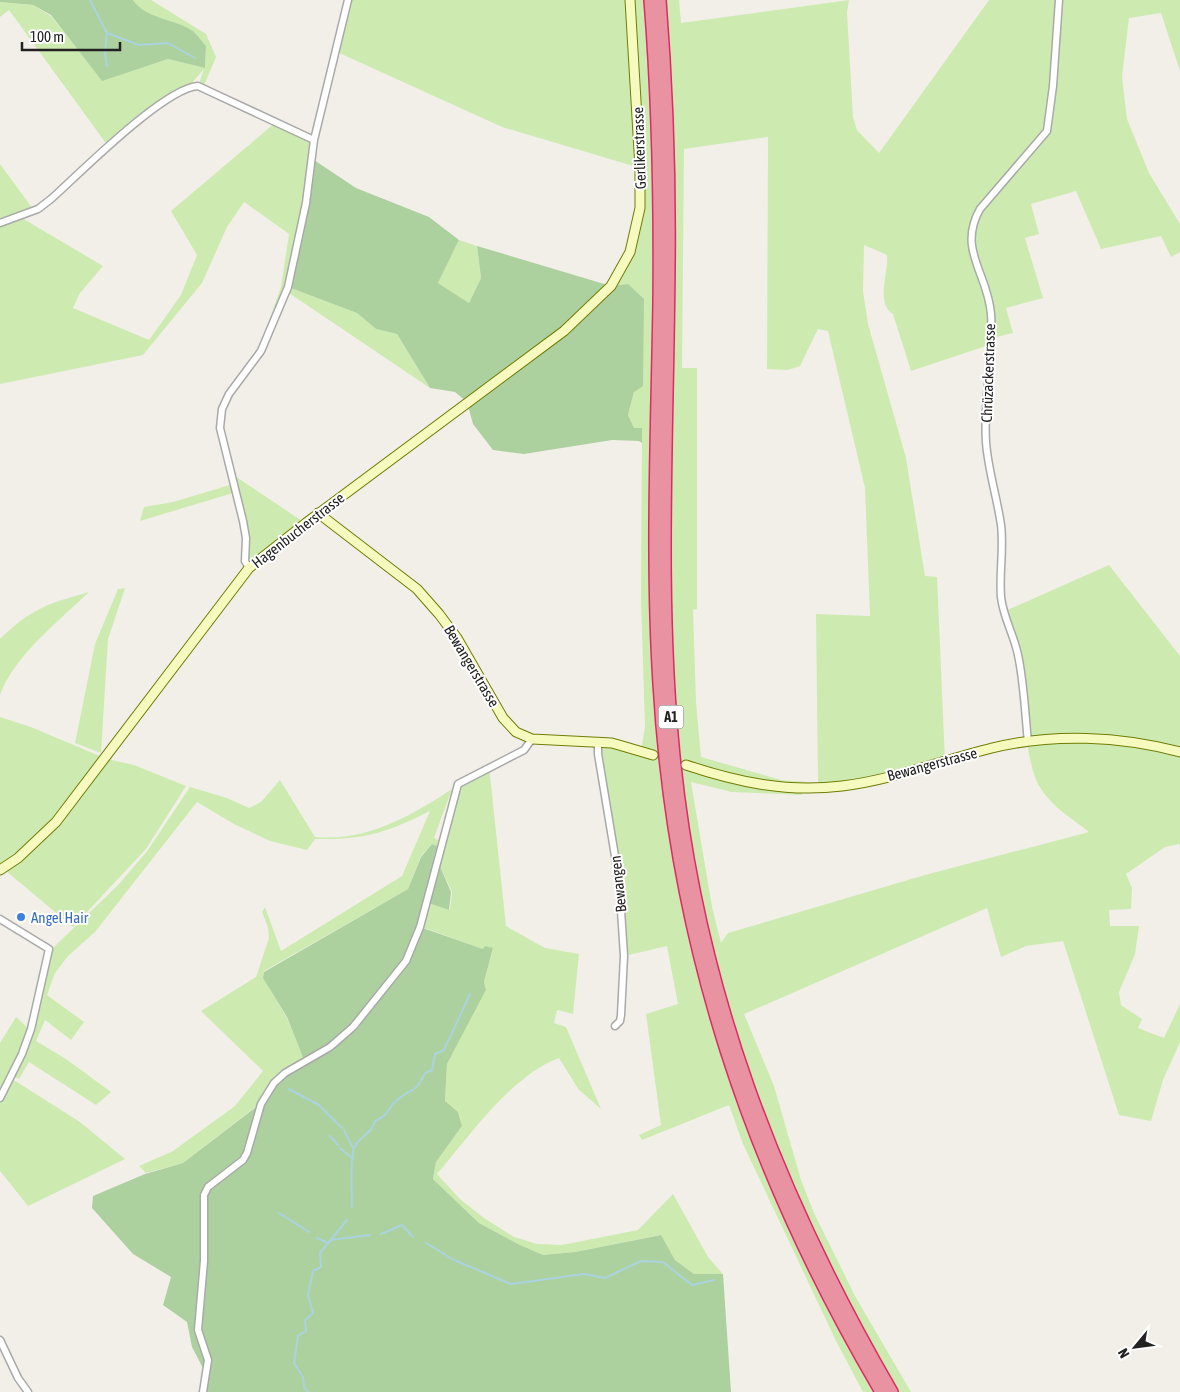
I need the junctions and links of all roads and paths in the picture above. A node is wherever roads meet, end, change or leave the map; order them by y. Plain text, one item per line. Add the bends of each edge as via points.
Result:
1 (348, 0) edge
2 (630, 0) edge
3 (650, 0) edge
4 (660, 0) edge
5 (1059, 0) edge
6 (314, 140) junction
7 (0, 223) edge
8 (609, 289) joint
9 (318, 514) junction
10 (248, 568) junction
11 (532, 740) junction
12 (598, 742) junction
13 (1028, 742) junction
14 (1180, 752) edge
15 (653, 755) dead end
16 (686, 765) dead end
17 (0, 870) edge
18 (0, 919) edge
19 (615, 1026) dead end
20 (0, 1098) edge
21 (0, 1340) edge
22 (28, 1392) edge
23 (203, 1392) edge
24 (881, 1392) edge
25 (892, 1392) edge

1 - 6 street
2 - 8 street, Gerlikerstrasse via 640,208 630,252
3 - 24 highway, A1 via 659,205 655,526 657,650 666,769 678,859 709,999 755,1136 811,1263
4 - 25 highway, A1 via 669,203 666,615 674,759 688,861 720,1001 765,1135 813,1245
5 - 13 street, Chrüzackerstrasse via 1047,131 980,209 970,234 970,246 991,312 992,354 986,394 986,444 1001,525 1001,597 1018,654
6 - 7 street via 198,86 188,86 150,111 44,204
6 - 10 street via 306,203 288,287 260,351 222,409 220,428 243,521
8 - 9 street, Hagenbucherstrasse via 564,331
9 - 10 street, Hagenbucherstrasse
9 - 11 street, Bewangerstrasse via 417,589 457,638 503,718 516,732
10 - 17 street, Hagenbucherstrasse via 56,822
11 - 12 street
11 - 23 street via 524,750 458,784 420,927 406,961 353,1027 330,1047 274,1083 260,1104 243,1160 208,1187 204,1195 204,1261 198,1330 208,1360
12 - 15 street
12 - 19 street, Bewangen via 619,880 623,946 622,1015
13 - 14 street, Bewangerstrasse via 1104,739
13 - 16 street, Bewangerstrasse via 994,747 876,780 842,786 768,787
18 - 20 street via 49,949 31,1029
21 - 22 street

